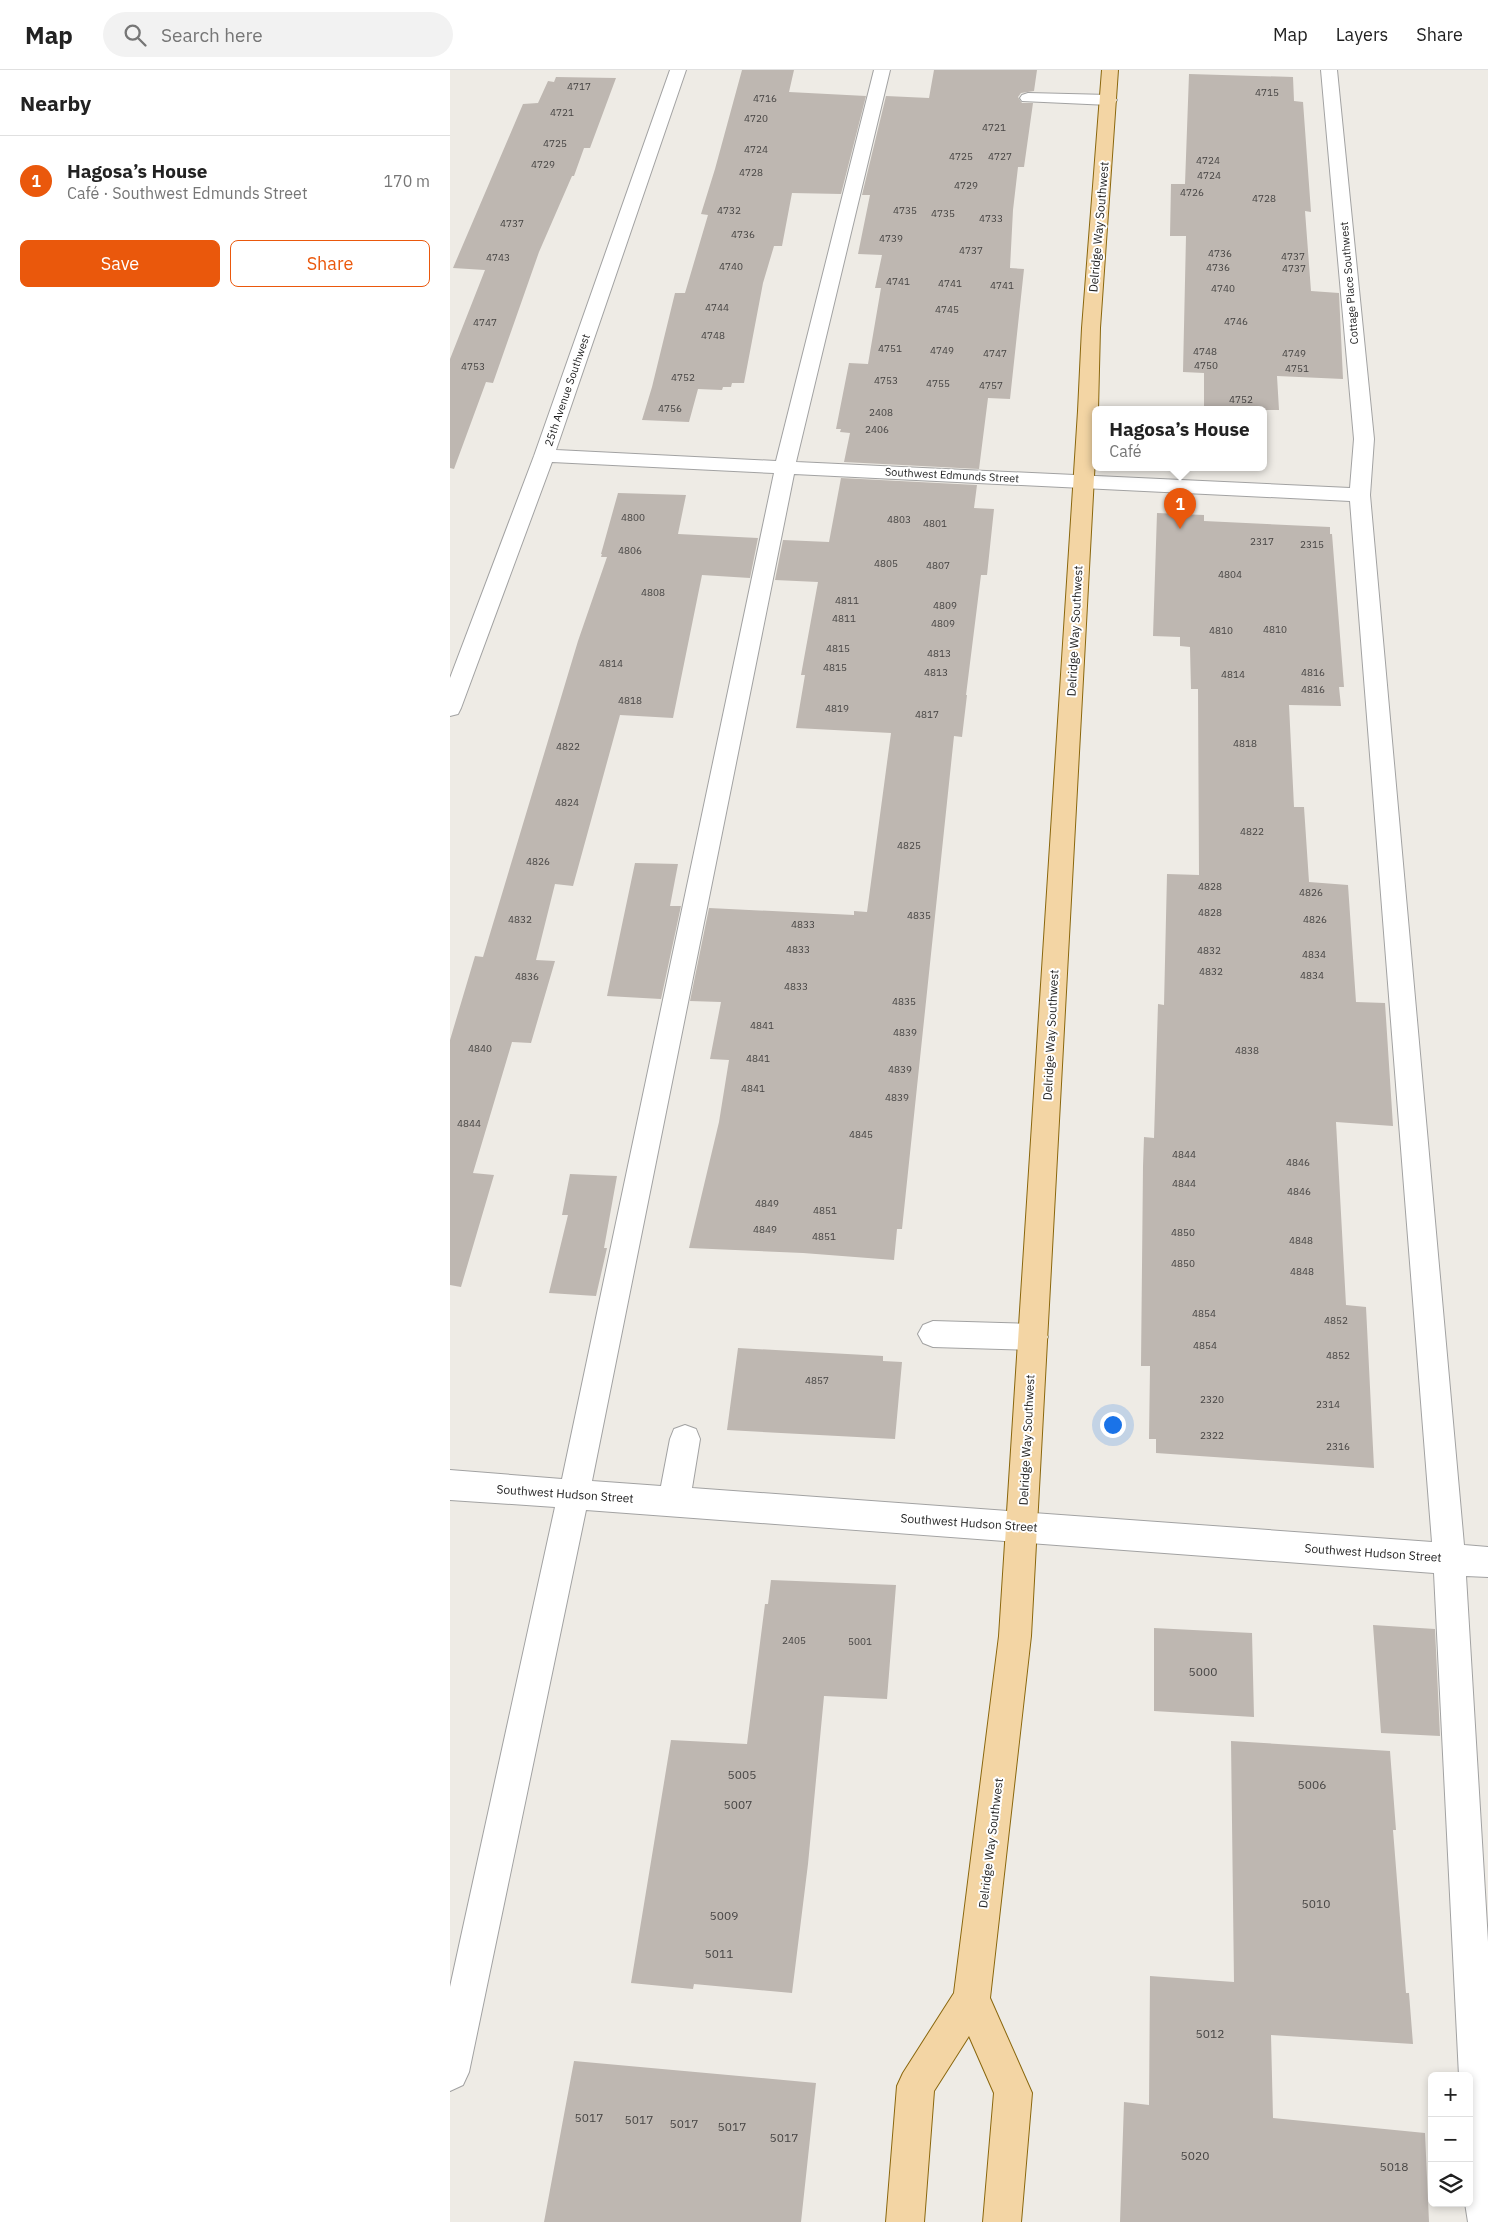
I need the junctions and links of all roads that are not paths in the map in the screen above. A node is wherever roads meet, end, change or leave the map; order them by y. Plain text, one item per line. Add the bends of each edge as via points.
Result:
1 (678, 70) edge
2 (882, 70) edge
3 (1110, 70) edge
4 (1329, 70) edge
5 (1028, 98) dead end
6 (1109, 100) junction
7 (544, 456) junction
8 (785, 467) junction
9 (1084, 482) junction
10 (1360, 495) junction
11 (450, 708) edge
12 (932, 1334) dead end
13 (1033, 1338) junction
14 (685, 1440) dead end
15 (450, 1485) edge
16 (574, 1494) junction
17 (674, 1502) junction
18 (1022, 1527) junction
19 (1449, 1559) junction
20 (1488, 1562) edge
21 (972, 1999) junction
22 (450, 2072) edge
23 (1485, 2216) dead end
24 (905, 2222) edge
25 (1002, 2222) edge

1 - 7 street, 25th Avenue Southwest
2 - 8 street
3 - 6 main road, Delridge Way Southwest
4 - 10 street, Cottage Place Southwest via 1364,439
5 - 6 street
6 - 9 main road, Delridge Way Southwest via 1091,328
7 - 8 street, Southwest Edmunds Street
7 - 11 street, 25th Avenue Southwest
8 - 9 street, Southwest Edmunds Street
8 - 16 street
9 - 10 street, Southwest Edmunds Street
9 - 13 main road, Delridge Way Southwest
10 - 19 street, Cottage Place Southwest
12 - 13 street
13 - 18 main road, Delridge Way Southwest
14 - 17 street
15 - 16 street, Southwest Hudson Street
16 - 17 street, Southwest Hudson Street
16 - 22 street
17 - 18 street, Southwest Hudson Street
18 - 19 street, Southwest Hudson Street
18 - 21 main road, Delridge Way Southwest via 1015,1636
19 - 20 street, Southwest Hudson Street
19 - 23 street, Cottage Place Southwest
21 - 24 main road, Delridge Way Southwest via 916,2086
21 - 25 main road via 1013,2093

